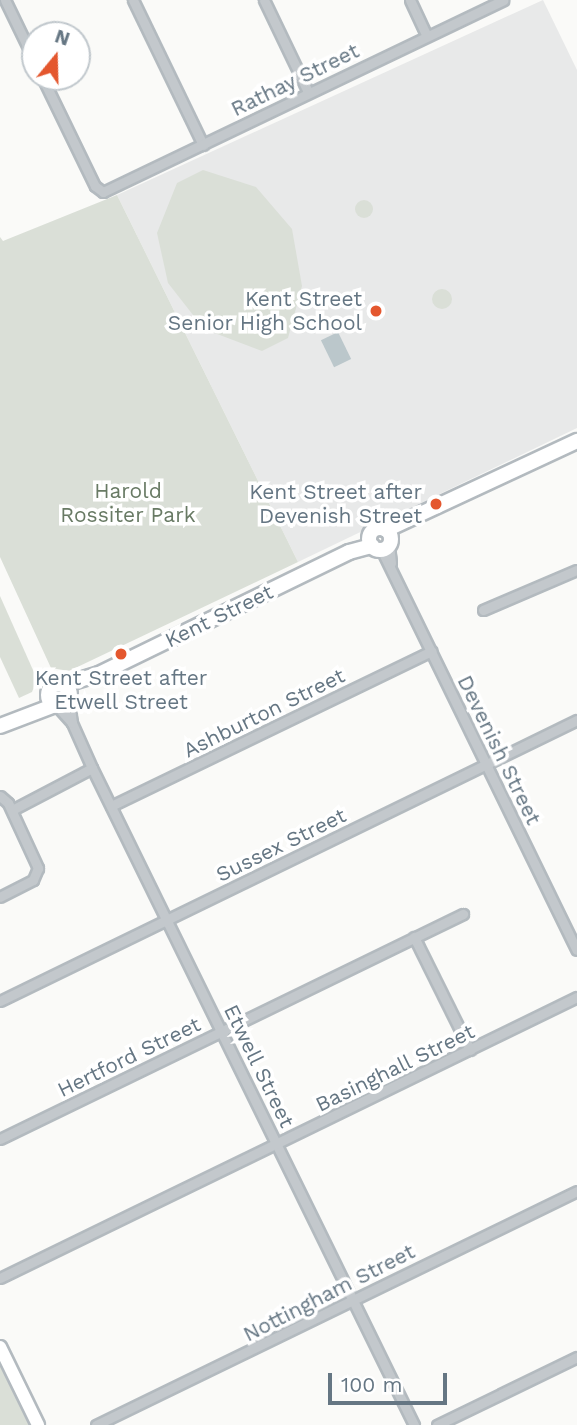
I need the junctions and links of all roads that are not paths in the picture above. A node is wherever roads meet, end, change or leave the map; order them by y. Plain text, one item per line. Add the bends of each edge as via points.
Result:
1 (5, 0) edge
2 (133, 0) edge
3 (264, 0) edge
4 (410, 0) edge
5 (503, 0) edge
6 (21, 33) edge
7 (427, 36) junction
8 (49, 91) edge
9 (308, 92) junction
10 (203, 145) junction
11 (577, 441) edge
12 (381, 541) junction
13 (577, 570) edge
14 (483, 610) dead end
15 (431, 651) junction
16 (63, 698) junction
17 (0, 720) edge
18 (577, 720) edge
19 (0, 726) edge
20 (487, 764) junction
21 (92, 768) junction
22 (0, 796) edge
23 (111, 806) junction
24 (12, 810) junction
25 (0, 897) edge
26 (463, 914) dead end
27 (167, 918) junction
28 (414, 937) junction
29 (577, 950) edge
30 (577, 997) edge
31 (0, 1000) edge
32 (223, 1031) junction
33 (470, 1050) junction
34 (0, 1139) edge
35 (277, 1143) junction
36 (577, 1191) edge
37 (0, 1278) edge
38 (353, 1299) junction
39 (0, 1347) edge
40 (577, 1357) edge
41 (38, 1425) edge
42 (96, 1425) edge
43 (414, 1425) edge
44 (437, 1425) edge

1 - 6 street
2 - 10 street
3 - 9 street
4 - 7 street
5 - 7 street, Rathay Street
7 - 9 street, Rathay Street
8 - 10 street, Rathay Street via 95,186 103,192
9 - 10 street, Rathay Street
11 - 12 main road, Kent Street via 413,519
12 - 15 street, Devenish Street
12 - 16 main road, Kent Street via 349,552 88,678
13 - 14 street
15 - 20 street, Devenish Street
15 - 23 street, Ashburton Street
16 - 17 main road via 48,691
16 - 19 main road, Kent Street
16 - 21 street, Etwell Street
18 - 20 street, Sussex Street
20 - 27 street, Sussex Street
20 - 29 street, Devenish Street
21 - 23 street, Etwell Street
21 - 24 street
22 - 24 street
23 - 27 street, Etwell Street
24 - 25 street via 37,861 37,873 33,880
26 - 28 street, Hertford Street
27 - 31 street, Sussex Street
27 - 32 street, Etwell Street
28 - 32 street, Hertford Street
28 - 33 street
30 - 33 street, Basinghall Street
32 - 34 street, Hertford Street
32 - 35 street, Etwell Street
33 - 35 street, Basinghall Street
35 - 37 street, Basinghall Street
35 - 38 street, Etwell Street
36 - 38 street, Nottingham Street
38 - 42 street, Nottingham Street
38 - 43 street, Etwell Street
39 - 41 street
40 - 44 street

